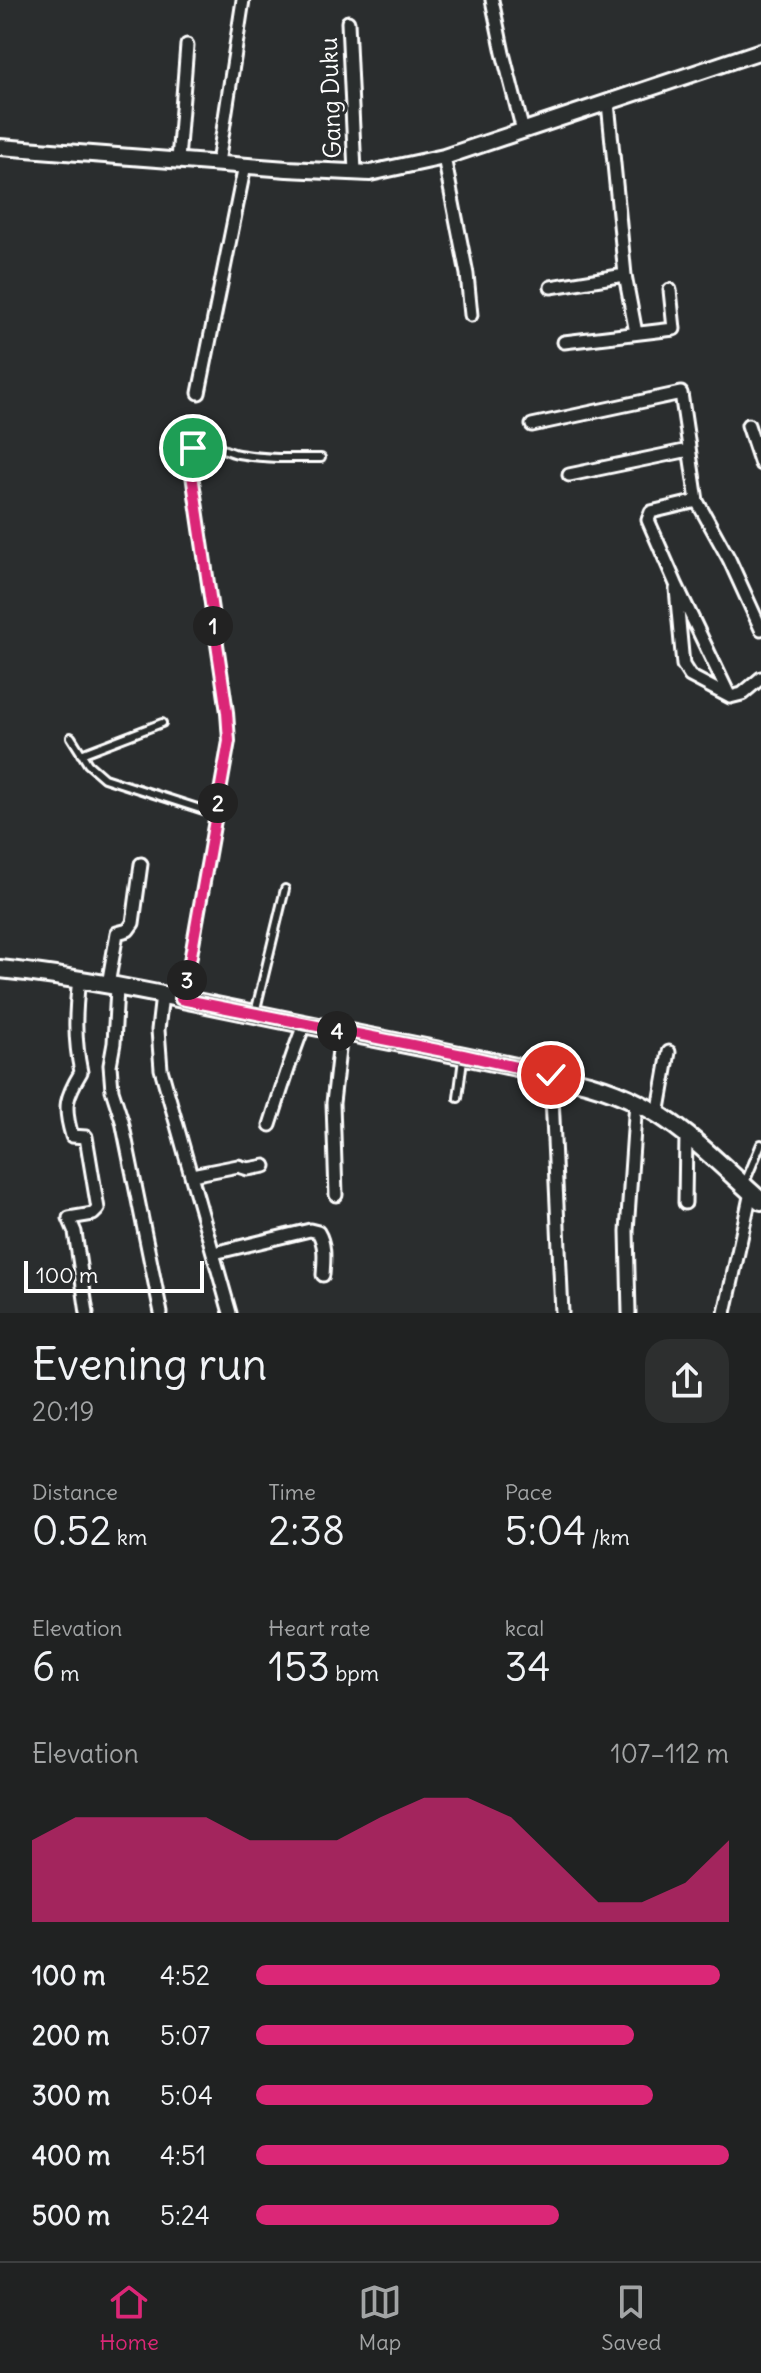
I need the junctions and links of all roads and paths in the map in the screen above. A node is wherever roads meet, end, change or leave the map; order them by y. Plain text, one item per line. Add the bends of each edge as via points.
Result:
1 (243, 0) edge
2 (492, 0) edge
3 (348, 22) dead end
4 (187, 45) dead end
5 (761, 51) edge
6 (608, 103) junction
7 (523, 131) junction
8 (0, 147) edge
9 (444, 157) junction
10 (178, 160) junction
11 (218, 163) junction
12 (245, 165) junction
13 (355, 172) junction
14 (625, 275) junction
15 (551, 287) dead end
16 (670, 290) dead end
17 (471, 315) dead end
18 (636, 333) junction
19 (564, 342) dead end
20 (199, 393) dead end
21 (532, 425) dead end
22 (748, 425) dead end
23 (689, 450) junction
24 (321, 458) dead end
25 (761, 464) edge
26 (569, 475) dead end
27 (697, 501) junction
28 (676, 584) junction
29 (761, 629) edge
30 (761, 678) edge
31 (730, 697) junction
32 (162, 723) dead end
33 (71, 737) dead end
34 (81, 754) junction
35 (216, 814) junction
36 (141, 864) dead end
37 (285, 889) dead end
38 (0, 969) edge
39 (79, 979) junction
40 (112, 986) junction
41 (162, 995) junction
42 (181, 999) junction
43 (255, 1013) junction
44 (304, 1025) junction
45 (341, 1032) junction
46 (669, 1052) dead end
47 (463, 1055) junction
48 (551, 1075) junction
49 (458, 1098) dead end
50 (636, 1101) junction
51 (658, 1115) junction
52 (270, 1125) dead end
53 (686, 1135) junction
54 (761, 1144) edge
55 (265, 1166) dead end
56 (192, 1175) junction
57 (752, 1193) edge
58 (336, 1195) dead end
59 (685, 1203) dead end
60 (214, 1253) junction
61 (323, 1275) dead end
62 (87, 1313) edge
63 (161, 1313) edge
64 (230, 1313) edge
65 (562, 1313) edge
66 (629, 1313) edge
67 (725, 1313) edge

1 - 11 street
2 - 7 street
3 - 13 street, Gang Duku
4 - 10 street
5 - 6 street
6 - 7 street
6 - 14 street
7 - 9 street
8 - 10 street
9 - 13 street
9 - 17 street
10 - 11 street
11 - 12 street
12 - 13 street
12 - 20 street
14 - 15 street
14 - 18 street
16 - 18 street via 674,329
18 - 19 street
21 - 23 street via 681,393
22 - 25 street
23 - 26 street
23 - 27 street
24 - 35 lane via 263,458 204,443 191,452 227,712 229,741
27 - 28 street via 649,515
27 - 29 street
28 - 31 street
28 - 31 street via 686,671
30 - 31 street
32 - 34 lane
33 - 34 lane
34 - 35 lane via 104,778
35 - 42 lane
36 - 40 street via 133,923 117,933
37 - 43 lane
38 - 39 main road
39 - 40 main road
39 - 62 street via 75,1021 81,1072 67,1098 68,1114 72,1136 86,1137 98,1209 96,1214 69,1218
40 - 41 main road
40 - 63 street via 112,1090
41 - 42 main road
41 - 56 street via 161,1069
42 - 43 main road
43 - 44 main road
44 - 45 main road
44 - 52 street
45 - 47 main road
45 - 58 street via 333,1103
46 - 51 street
47 - 48 main road
47 - 49 lane
48 - 50 main road
48 - 65 street
50 - 51 main road
50 - 66 street via 627,1231
51 - 53 main road
53 - 57 main road
53 - 59 street
54 - 57 lane
55 - 56 street
56 - 60 street
57 - 67 street
60 - 61 street via 310,1230 322,1238
60 - 64 street

